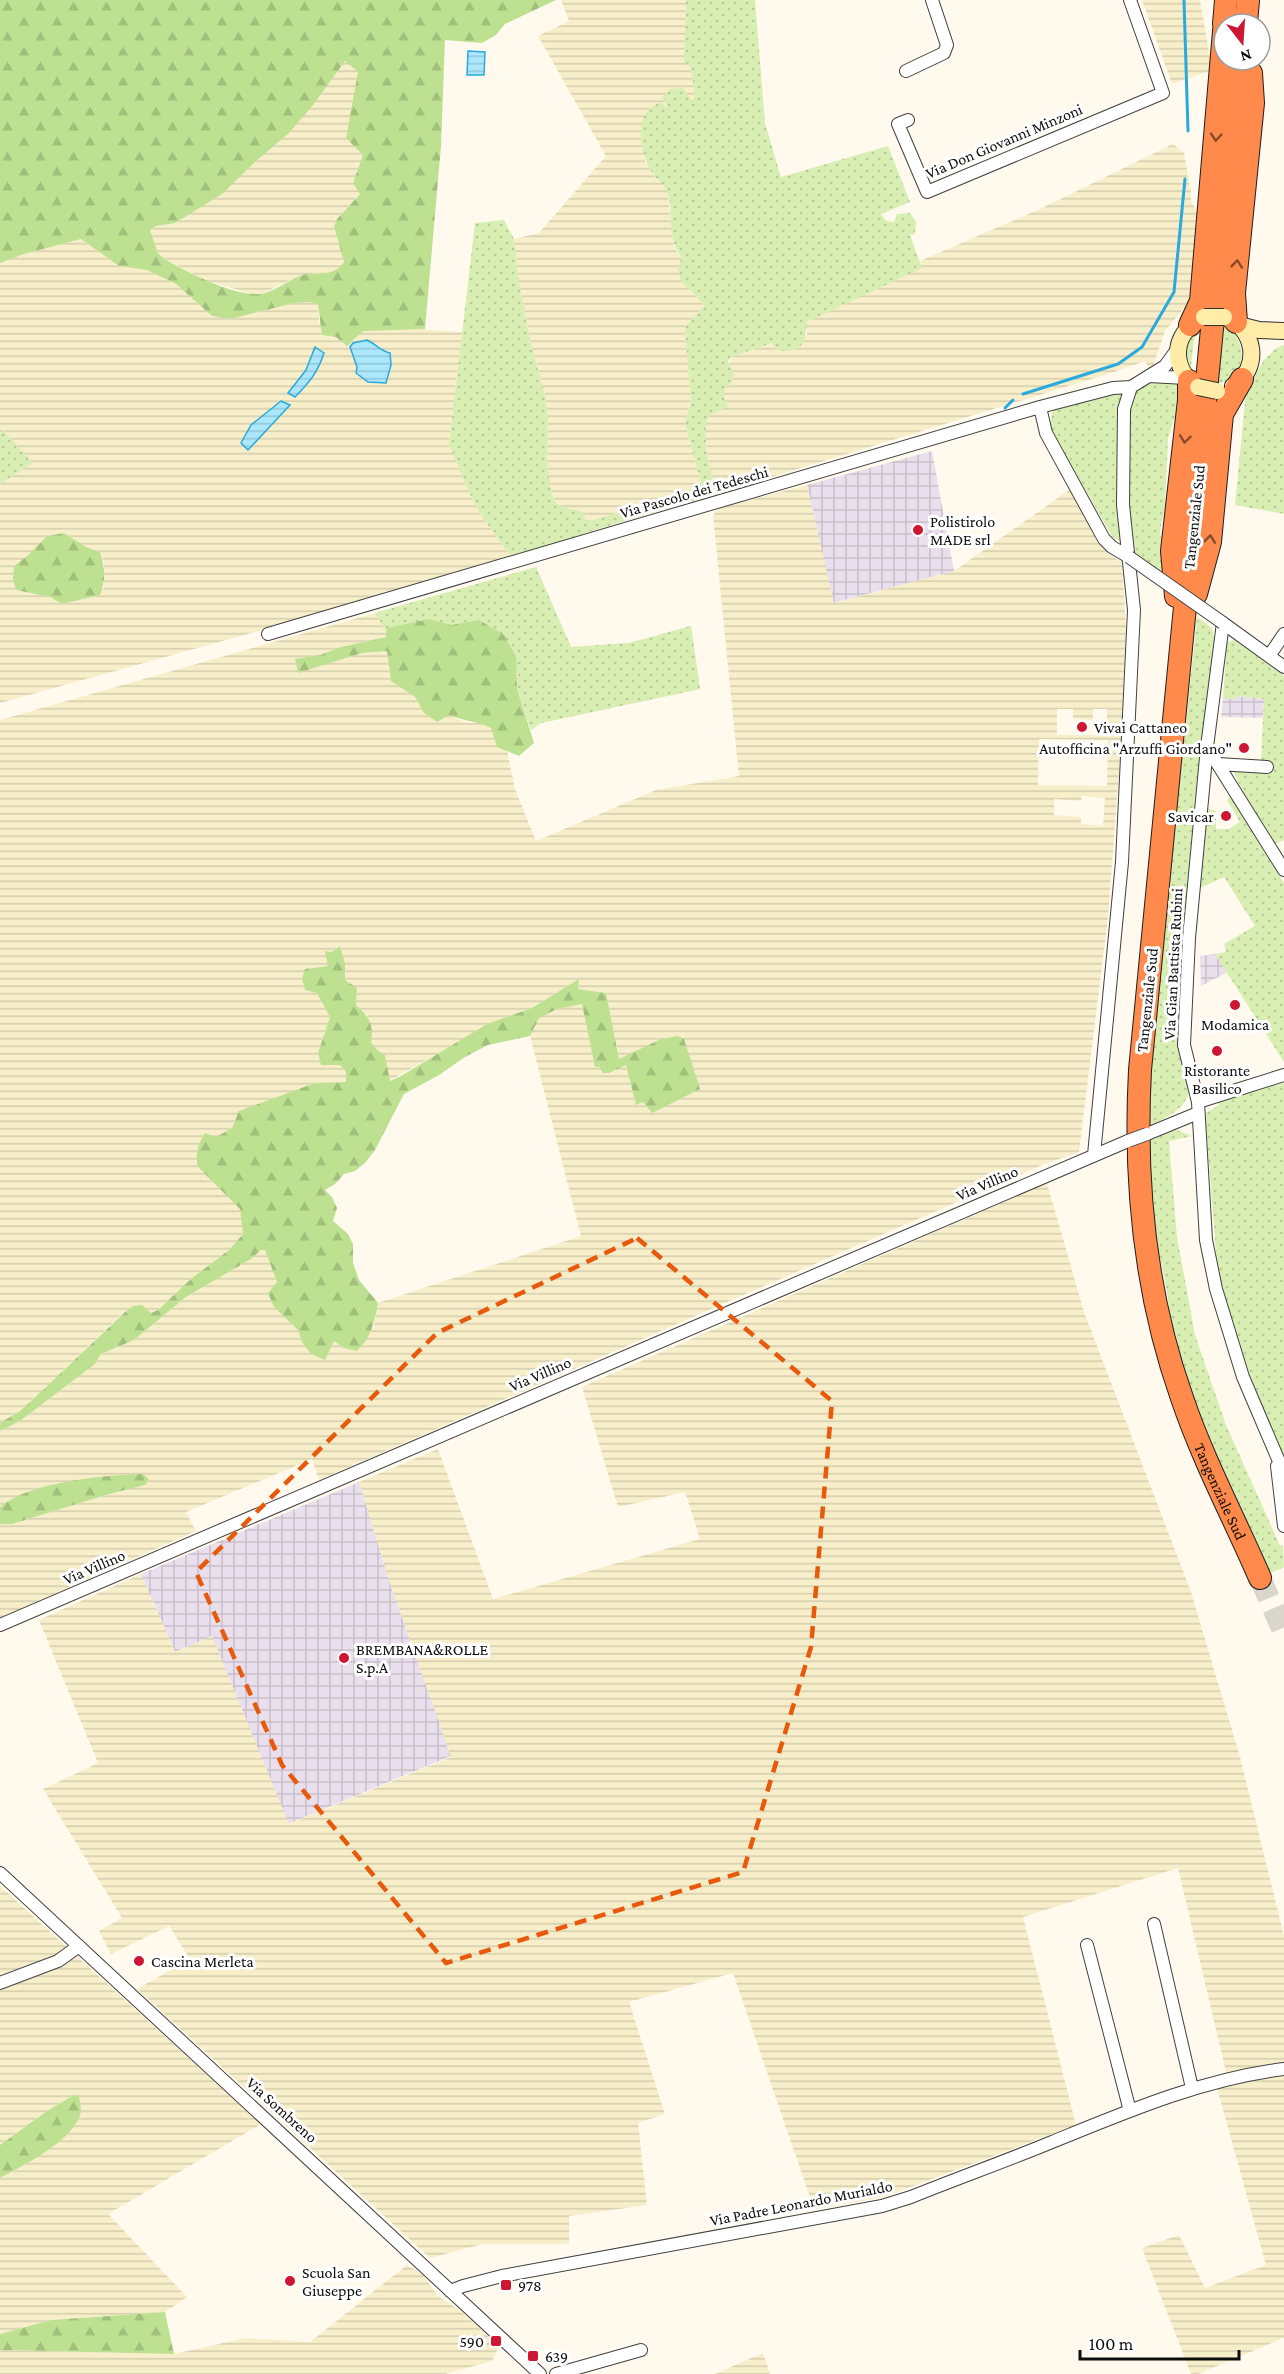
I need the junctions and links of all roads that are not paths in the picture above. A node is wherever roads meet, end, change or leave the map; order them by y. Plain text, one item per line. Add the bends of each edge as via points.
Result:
1 (932, 0) edge
2 (1130, 0) edge
3 (906, 72) dead end
4 (1221, 72) edge
5 (1241, 72) edge
6 (1251, 72) edge
7 (903, 122) dead end
8 (1195, 322) junction
9 (1235, 323) junction
10 (1284, 331) edge
11 (1178, 348) junction
12 (1148, 376) junction
13 (1213, 382) junction
14 (1131, 387) junction
15 (1040, 407) junction
16 (1129, 557) junction
17 (1184, 612) junction
18 (1223, 623) junction
19 (268, 634) dead end
20 (1284, 634) edge
21 (1269, 656) junction
22 (1284, 667) edge
23 (1207, 747) junction
24 (1218, 764) junction
25 (1267, 767) dead end
26 (1284, 870) edge
27 (1284, 1075) edge
28 (1198, 1107) junction
29 (1095, 1155) junction
30 (1276, 1455) junction
31 (1284, 1473) edge
32 (1284, 1526) edge
33 (1260, 1578) tunnel mouth
34 (0, 1625) edge
35 (0, 1873) edge
36 (1155, 1924) dead end
37 (1087, 1945) dead end
38 (79, 1946) junction
39 (0, 1983) edge
40 (1284, 2068) edge
41 (1192, 2088) junction
42 (1130, 2111) junction
43 (450, 2291) junction
44 (641, 2350) dead end
45 (540, 2374) edge
46 (556, 2374) edge

1 - 3 street via 947,45 944,53
2 - 7 street, Via Don Giovanni Minzoni via 1163,93 927,192
4 -> 8 highway via 1201,301
5 - 13 highway
9 -> 6 highway via 1234,293 1253,103
8 - 9 street, bridge via 1214,316
8 - 11 street via 1182,334
9 - 10 street via 1259,330
9 - 13 street via 1249,338
10 - 13 street
11 - 12 street via 1167,363
11 - 13 street via 1178,361
12 - 13 street
12 - 14 street
17 -> 13 highway via 1193,606 1208,557 1222,414
13 - 17 highway via 1188,408 1172,551 1176,604
14 - 15 street, Via Pascolo dei Tedeschi
14 - 16 street via 1124,409 1123,505
15 - 16 street via 1046,433 1104,539
15 - 19 street, Via Pascolo dei Tedeschi
16 - 18 street, bridge
16 - 29 street via 1134,610 1122,862
17 - 33 highway, Tangenziale Sud via 1140,1070 1139,1195 1150,1280 1170,1363 1203,1452
18 - 21 street
18 - 23 street, Via Gian Battista Rubini
20 - 21 street
21 - 22 street
23 - 24 street
23 - 28 street, Via Gian Battista Rubini via 1189,938 1184,1045
24 - 25 street
24 - 26 street
27 - 28 street, Via Villino
28 - 29 street, Via Villino, bridge
28 - 30 street, Via Gian Battista Rubini via 1206,1240 1216,1289 1243,1377
29 - 34 street, Via Villino
30 - 31 street, Via Gian Battista Rubini
30 - 32 street
35 - 38 street, Via Sombreno
36 - 41 street
37 - 42 street
38 - 39 street via 58,1961
38 - 43 street, Via Sombreno
40 - 41 street, Via Padre Leonardo Murialdo
41 - 42 street, Via Padre Leonardo Murialdo
42 - 43 street, Via Padre Leonardo Murialdo via 890,2204 502,2276
43 - 45 street, Via Sombreno
44 - 46 street

